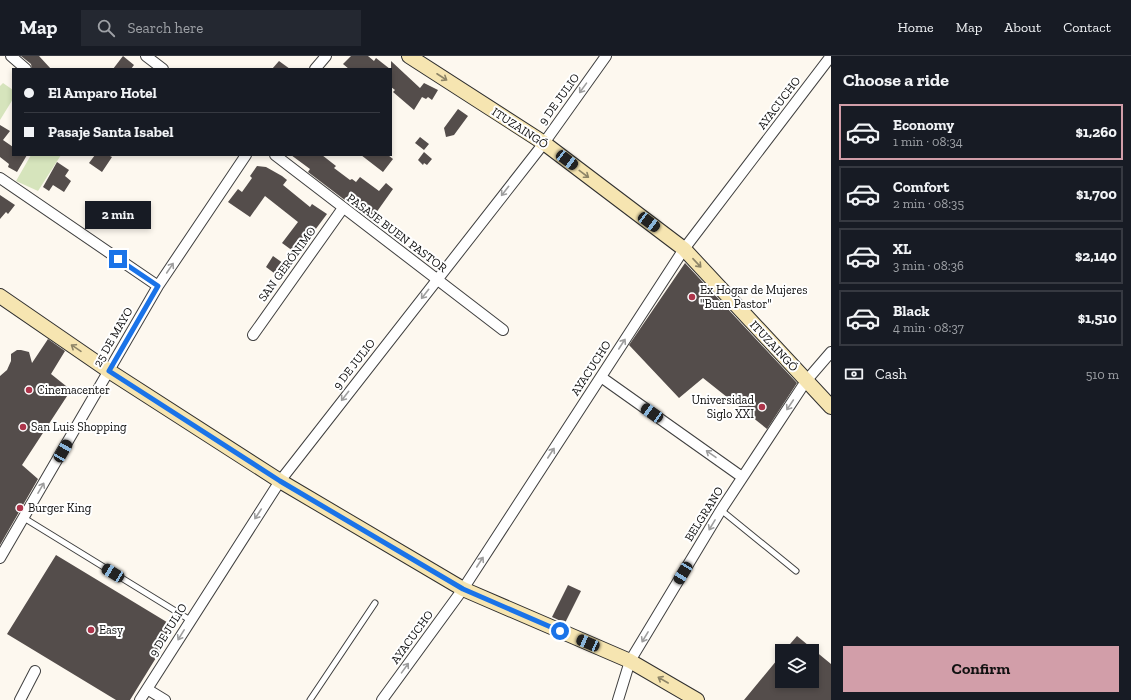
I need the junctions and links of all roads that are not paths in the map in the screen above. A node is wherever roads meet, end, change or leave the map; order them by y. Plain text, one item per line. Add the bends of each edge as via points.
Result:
1 (11, 56) edge
2 (146, 56) edge
3 (326, 56) edge
4 (409, 56) edge
5 (606, 56) edge
6 (830, 56) edge
7 (25, 68) edge
8 (163, 68) edge
9 (316, 68) edge
10 (544, 143) junction
11 (245, 156) edge
12 (275, 156) edge
13 (0, 178) edge
14 (343, 208) junction
15 (684, 249) junction
16 (436, 279) junction
17 (158, 286) junction
18 (0, 296) edge
19 (503, 330) dead end
20 (252, 335) dead end
21 (831, 352) edge
22 (109, 371) junction
23 (601, 377) junction
24 (806, 380) junction
25 (831, 407) edge
26 (742, 476) junction
27 (280, 481) junction
28 (721, 510) junction
29 (24, 518) junction
30 (0, 558) edge
31 (796, 571) dead end
32 (463, 589) junction
33 (375, 603) dead end
34 (190, 620) junction
35 (630, 661) junction
36 (35, 672) dead end
37 (147, 689) junction
38 (20, 700) edge
39 (140, 700) edge
40 (165, 700) edge
41 (310, 700) edge
42 (382, 700) edge
43 (618, 700) edge
44 (697, 700) edge

1 - 7 street
2 - 8 street
3 - 9 street
4 -> 10 street, ITUZAINGÓ
5 -> 10 street, 9 DE JULIO
6 - 15 street, AYACUCHO
10 -> 15 street, ITUZAINGÓ
10 -> 16 street, 9 DE JULIO
17 -> 11 street, 25 DE MAYO
12 - 14 street, PASAJE BUEN PASTOR
13 - 17 street
14 - 16 street, PASAJE BUEN PASTOR
14 - 20 street, SAN GERÓNIMO
23 -> 15 street, AYACUCHO
15 -> 24 street, ITUZAINGÓ
16 - 19 street, PASAJE BUEN PASTOR
16 -> 27 street, 9 DE JULIO
17 - 22 street, 25 DE MAYO
22 -> 18 street
21 - 24 street, BELGRANO
22 - 27 street
29 -> 22 street, 25 DE MAYO
26 -> 23 street
32 -> 23 street, AYACUCHO
24 - 25 street, ITUZAINGÓ
24 -> 26 street, BELGRANO
26 - 28 street, BELGRANO
27 - 32 street
27 -> 34 street, 9 DE JULIO
28 - 31 lane
28 -> 35 street, BELGRANO
29 - 30 street, 25 DE MAYO
29 - 34 lane
32 - 35 street
42 -> 32 street, AYACUCHO
33 - 41 lane
34 -> 37 street, 9 DE JULIO
35 - 43 street, BELGRANO
44 -> 35 street
36 - 38 street
37 - 39 street, 9 DE JULIO
37 - 40 street

